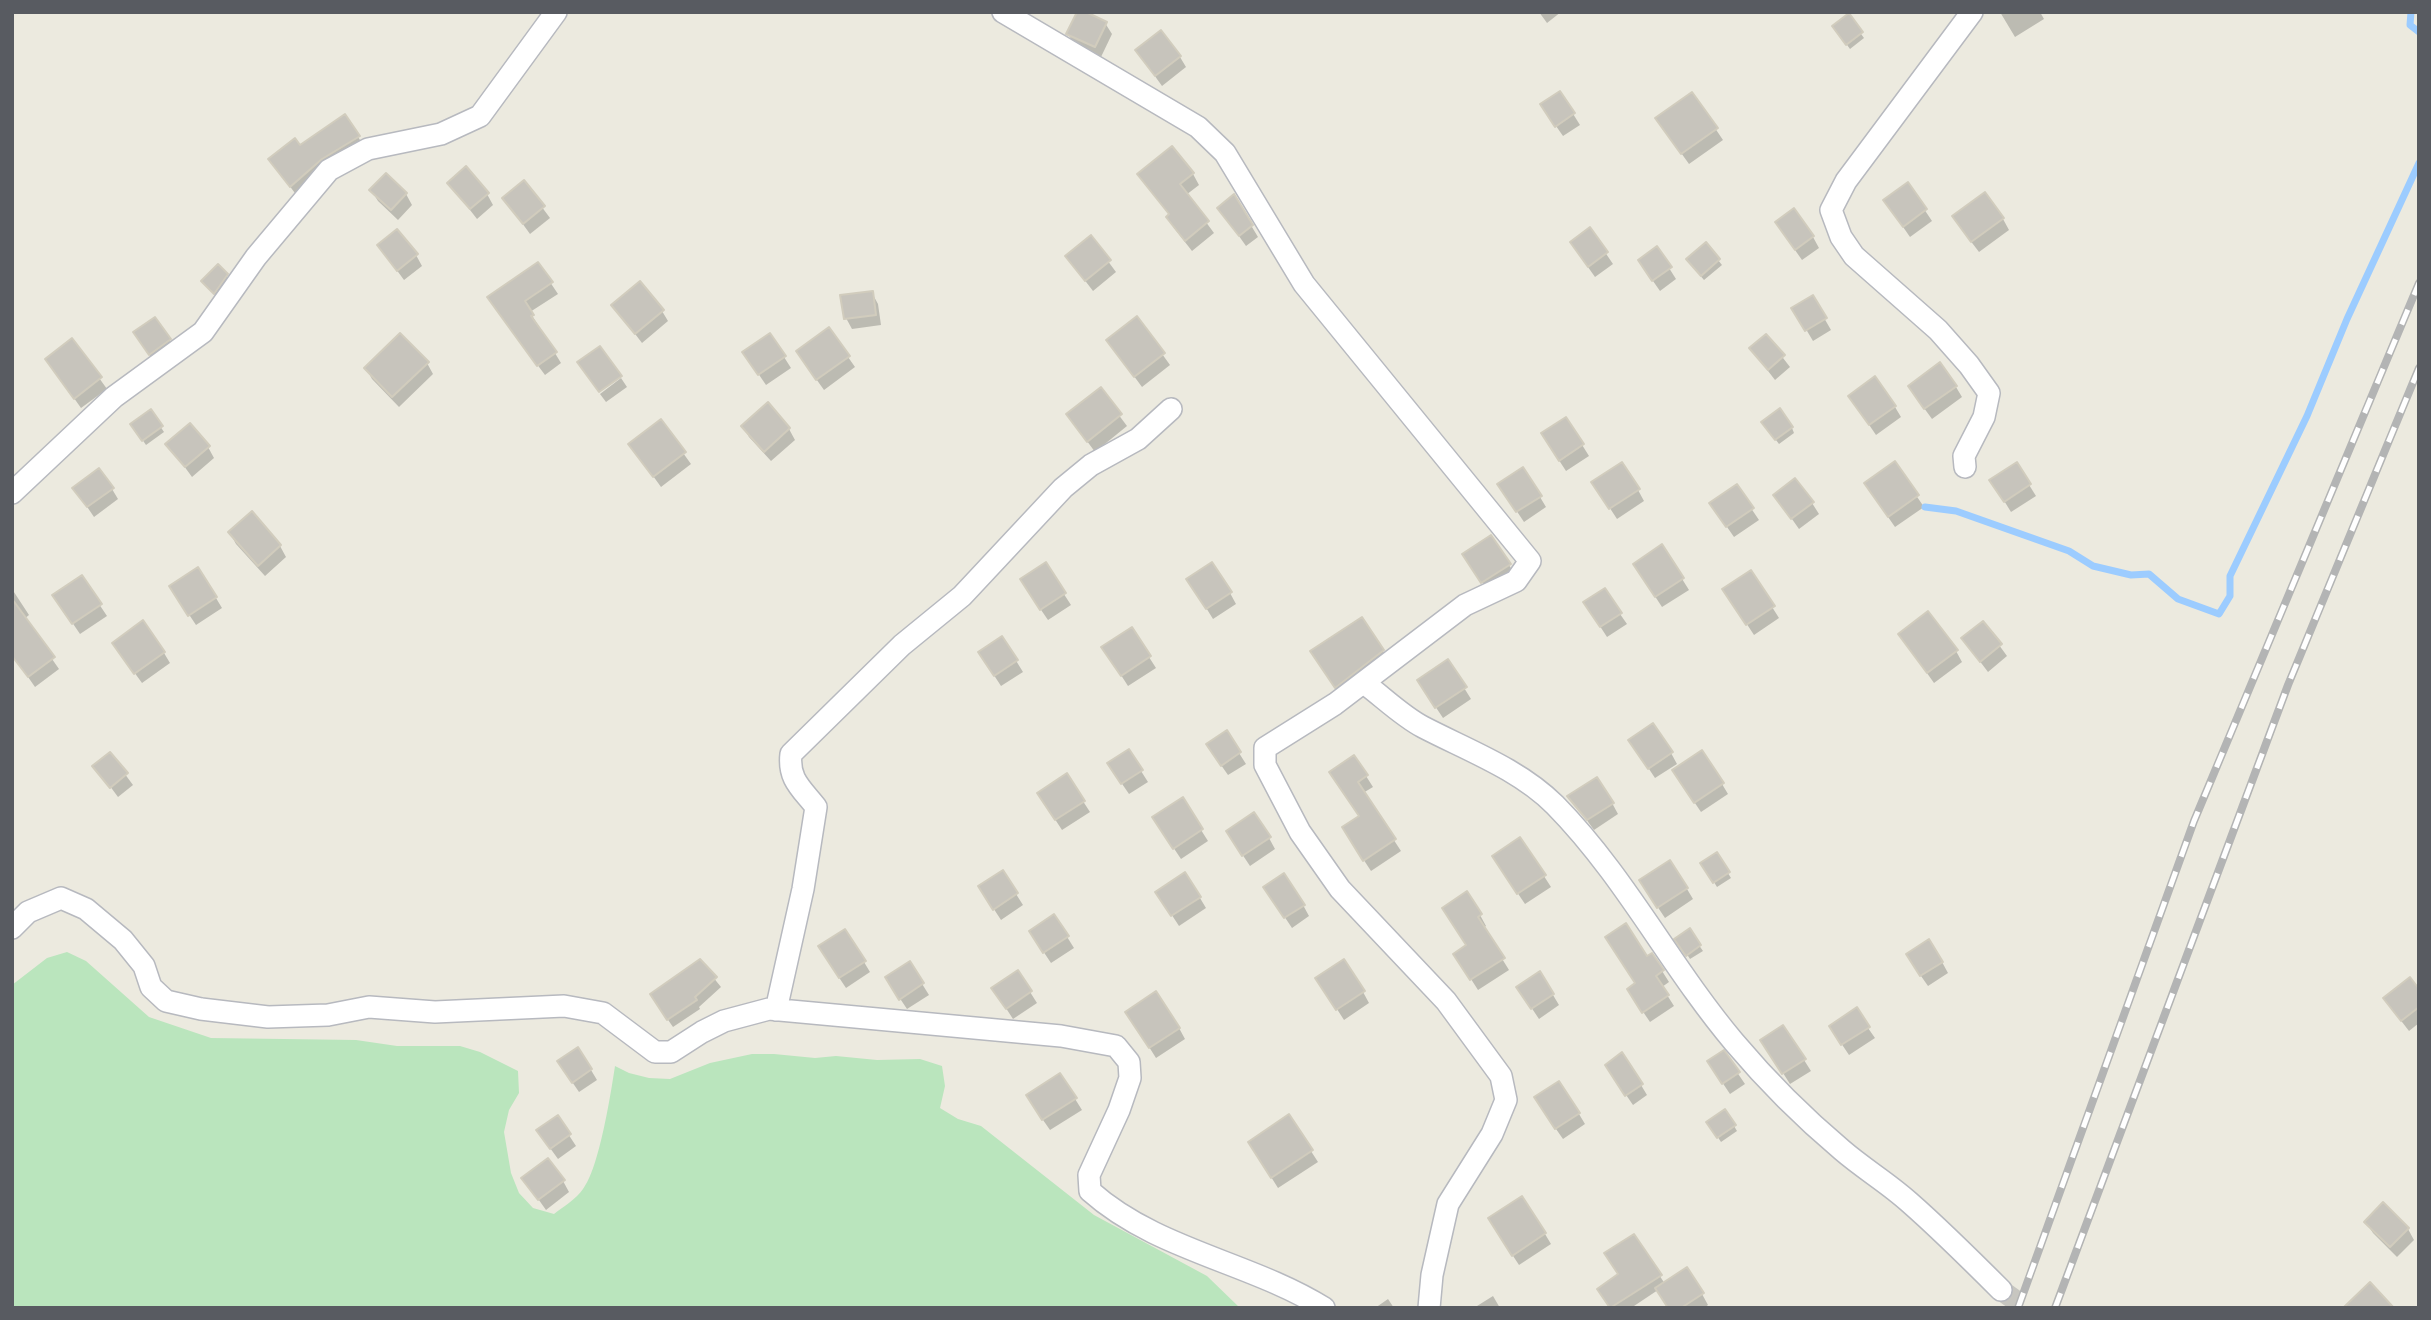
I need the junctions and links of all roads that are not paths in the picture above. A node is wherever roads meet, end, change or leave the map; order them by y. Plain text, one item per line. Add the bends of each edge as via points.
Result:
1 (556, 12) edge
2 (1003, 12) edge
3 (1972, 12) edge
4 (1171, 409) dead end
5 (1965, 467) dead end
6 (12, 493) edge
7 (1364, 683) junction
8 (12, 928) edge
9 (776, 1010) junction
10 (2001, 1290) tunnel mouth
11 (1324, 1308) edge
12 (1429, 1308) edge

1 - 6 street via 480,116 441,134 368,149 329,170 256,257 203,332 114,397
2 - 7 street via 1198,127 1225,153 1304,284 1530,561 1516,581 1465,605
3 - 5 street via 1846,181 1831,210 1854,256 1938,330 1989,393 1984,417 1964,456
4 - 9 street via 1138,439 1091,465 1063,488 962,596 902,645 791,754 789,767 795,782 816,807
7 - 10 street via 1420,726 1480,755 1553,804 1618,880 1691,989 1735,1043 1842,1150 1908,1200
7 - 12 street via 1265,748 1265,765 1300,832 1340,889 1446,1001 1501,1076 1506,1100 1492,1134 1448,1205
8 - 9 street via 28,912 61,898 86,909 123,940 144,966 151,987 166,1001 254,1016 328,1015 369,1007 435,1012 564,1006 603,1013 655,1052 671,1052 724,1021
9 - 11 street via 1061,1036 1116,1046 1129,1062 1130,1078 1089,1175 1090,1191 1154,1233 1301,1293

